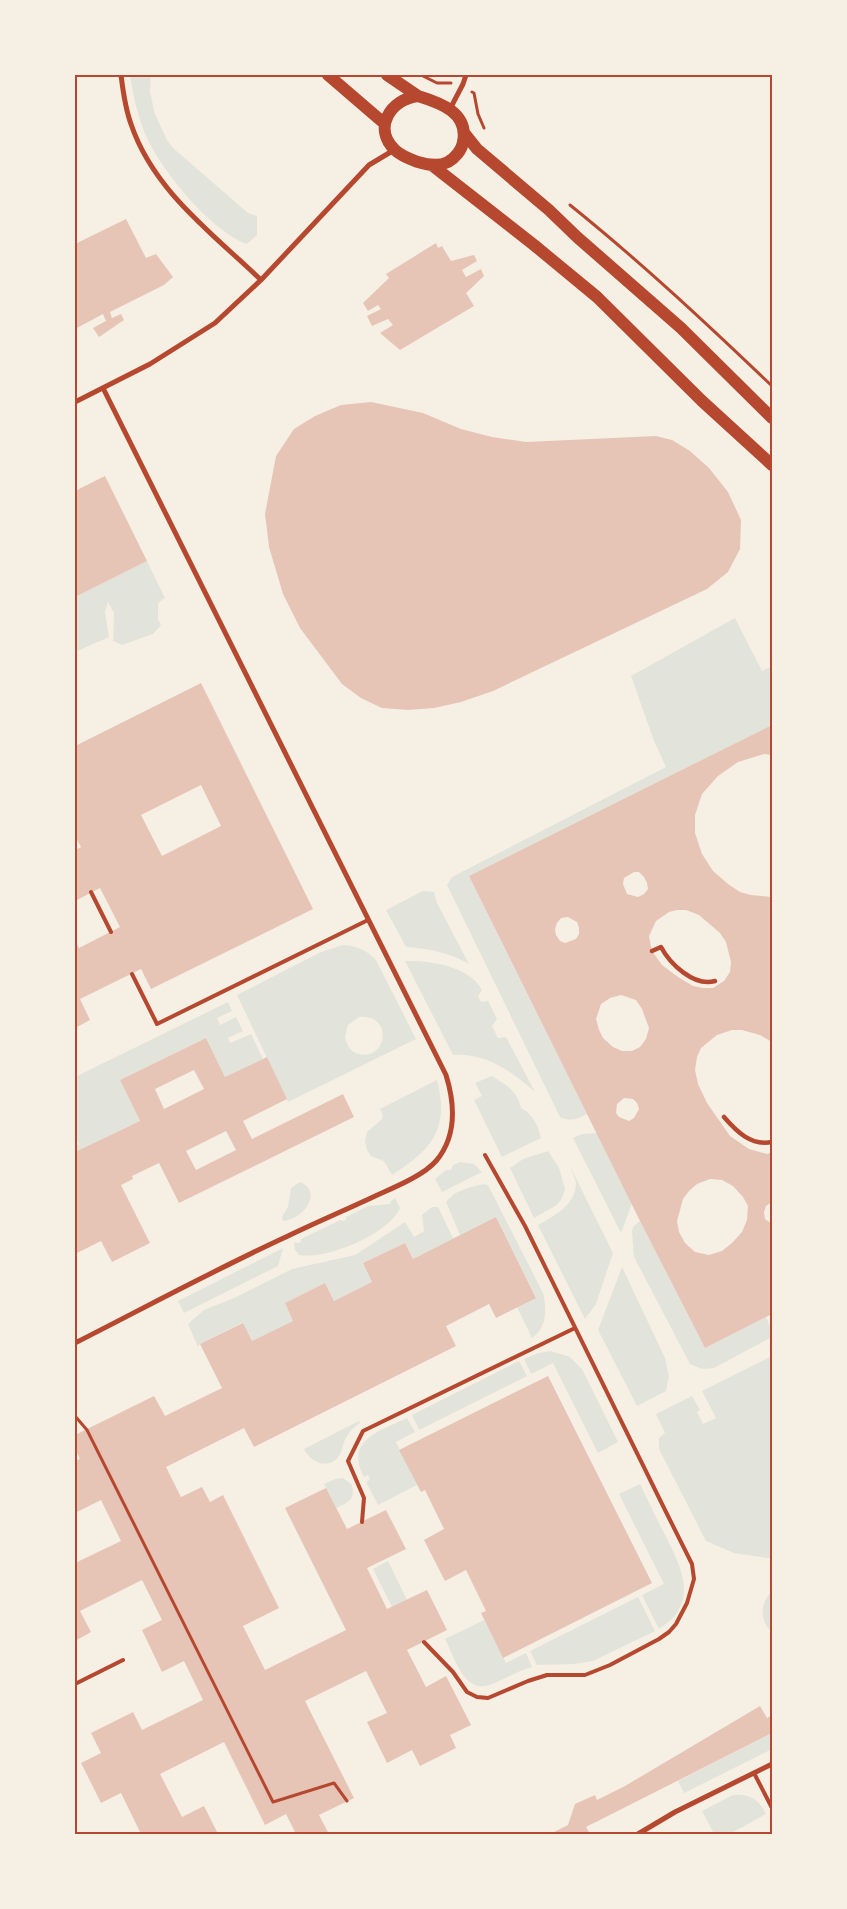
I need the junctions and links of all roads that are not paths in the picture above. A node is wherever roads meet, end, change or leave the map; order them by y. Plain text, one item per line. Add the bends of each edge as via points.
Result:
1 (121, 75) edge
2 (328, 75) edge
3 (387, 75) edge
4 (466, 75) edge
5 (418, 96) junction
6 (449, 109) junction
7 (385, 124) junction
8 (465, 134) junction
9 (394, 150) junction
10 (433, 166) junction
11 (261, 280) junction
12 (103, 388) junction
13 (75, 402) edge
14 (772, 418) edge
15 (772, 465) edge
16 (91, 892) dead end
17 (368, 920) junction
18 (111, 932) dead end
19 (652, 951) dead end
20 (132, 974) dead end
21 (716, 981) dead end
22 (724, 1118) dead end
23 (772, 1142) edge
24 (485, 1155) dead end
25 (574, 1328) junction
26 (75, 1343) edge
27 (362, 1522) dead end
28 (424, 1642) dead end
29 (123, 1660) dead end
30 (75, 1684) edge
31 (772, 1764) edge
32 (754, 1773) junction
33 (772, 1808) edge
34 (638, 1834) edge

1 - 11 street via 131,125 151,168 174,198
2 - 7 main road
3 - 5 main road
4 - 6 street
5 - 6 main road
5 - 7 main road via 408,97 394,105
6 - 8 main road via 463,124
7 - 9 main road via 387,140
8 - 10 main road via 462,147 453,159
8 - 14 main road via 477,149 680,328
9 - 10 main road via 404,157
9 - 11 street via 369,165
10 - 15 main road via 597,297
11 - 12 street via 215,323 150,364
12 - 13 street
12 - 17 street
16 - 18 lane
17 - 20 lane via 157,1024
17 - 26 street via 446,1075 452,1104 452,1127 435,1162 395,1187 285,1237
19 - 21 street via 661,947 671,962 688,975 706,983
22 - 23 street via 750,1140 765,1144
24 - 25 lane via 519,1214
25 - 27 lane via 363,1431 348,1461 364,1498
25 - 28 lane via 692,1564 694,1579 687,1603 669,1632 610,1665 585,1675 547,1676 528,1681 488,1698 468,1692
29 - 30 lane
31 - 32 street
32 - 33 lane
32 - 34 street

